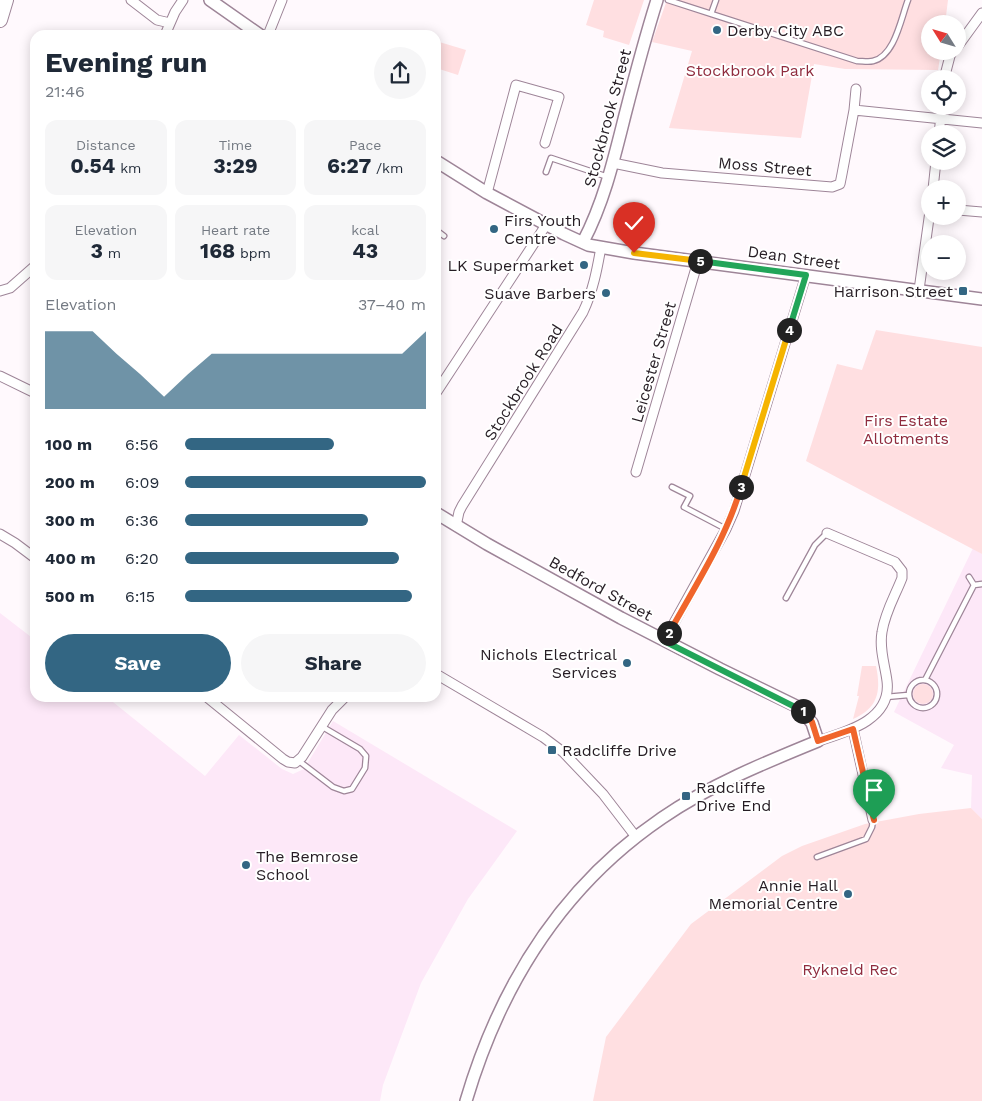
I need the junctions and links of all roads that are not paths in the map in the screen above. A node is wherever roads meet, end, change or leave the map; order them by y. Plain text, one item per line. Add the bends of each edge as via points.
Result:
1 (6, 0) edge
2 (131, 0) edge
3 (184, 0) edge
4 (210, 0) edge
5 (282, 0) edge
6 (657, 0) edge
7 (668, 0) edge
8 (716, 0) edge
9 (908, 0) edge
10 (982, 13) edge
11 (711, 14) junction
12 (0, 20) edge
13 (170, 24) junction
14 (167, 30) edge
15 (253, 30) edge
16 (270, 30) edge
17 (966, 35) edge
18 (856, 88) dead end
19 (854, 110) junction
20 (941, 115) edge
21 (940, 120) junction
22 (982, 123) edge
23 (940, 125) edge
24 (546, 143) dead end
25 (613, 163) junction
26 (441, 165) edge
27 (546, 172) dead end
28 (609, 177) junction
29 (487, 193) junction
30 (966, 211) edge
31 (982, 212) edge
32 (546, 225) junction
33 (928, 225) edge
34 (441, 234) edge
35 (444, 236) dead end
36 (582, 242) junction
37 (601, 248) junction
38 (698, 261) junction
39 (30, 270) edge
40 (806, 275) junction
41 (919, 290) junction
42 (0, 292) edge
43 (982, 298) edge
44 (0, 376) edge
45 (441, 385) edge
46 (30, 391) edge
47 (636, 472) dead end
48 (672, 487) dead end
49 (441, 516) edge
50 (456, 526) junction
51 (726, 529) junction
52 (827, 533) joint
53 (0, 534) edge
54 (30, 554) edge
55 (969, 577) dead end
56 (982, 584) edge
57 (974, 585) junction
58 (786, 598) dead end
59 (664, 641) junction
60 (441, 677) edge
61 (925, 680) junction
62 (908, 695) junction
63 (886, 697) junction
64 (213, 702) edge
65 (340, 702) edge
66 (321, 726) junction
67 (853, 729) junction
68 (818, 741) junction
69 (299, 760) junction
70 (874, 820) joint
71 (636, 837) junction
72 (817, 857) dead end
73 (466, 1101) edge

1 - 12 main road
2 - 13 street via 156,20
3 - 13 street
4 - 15 street
5 - 16 street
6 - 25 street, Stockbrook Street
7 - 11 lane
8 - 11 lane
9 - 11 lane via 891,48 874,61 857,61
10 - 17 street
13 - 14 street
18 - 19 street, Moss Street
19 - 21 street
19 - 25 street, Moss Street via 840,184 832,187 662,173
20 - 21 street
21 - 22 street
21 - 23 street
24 - 29 street via 559,97 516,85
25 - 28 street, Stockbrook Street
26 - 29 street, Dean Street
27 - 28 lane via 551,158
28 - 36 street, Stockbrook Street via 595,219
29 - 32 street, Dean Street
30 - 31 street
32 - 36 street, Dean Street
32 - 45 street
33 - 41 street
34 - 35 lane
36 - 37 street, Dean Street
37 - 38 street, Dean Street
37 - 50 street, Stockbrook Road via 597,274 583,312 462,506
38 - 40 street, Dean Street
38 - 47 street, Leicester Street
39 - 42 street via 10,288
40 - 41 street, Dean Street
40 - 51 street
41 - 43 street, Dean Street
44 - 46 street
48 - 51 lane via 690,496 684,506
49 - 50 street, Bedford Street
50 - 59 street, Bedford Street
51 - 59 street
52 - 58 lane via 815,545
52 - 63 street via 895,562 902,571 882,632
53 - 54 street
55 - 57 lane
56 - 57 lane
57 - 61 lane
59 - 68 street, Bedford Street via 798,707 812,722
60 - 71 street via 563,752 603,794
61 - 62 lane via 913,683
61 - 62 lane via 934,685 937,694 930,707 916,707
62 - 63 lane
63 - 67 street via 866,722
64 - 69 street via 288,762
65 - 66 street
66 - 69 street
66 - 69 lane via 360,749 366,756 365,768 352,788 344,791 333,787
67 - 68 street
67 - 70 street
68 - 71 street via 738,775 690,801
70 - 72 lane via 866,839
71 - 73 street via 576,894 534,948 485,1044

